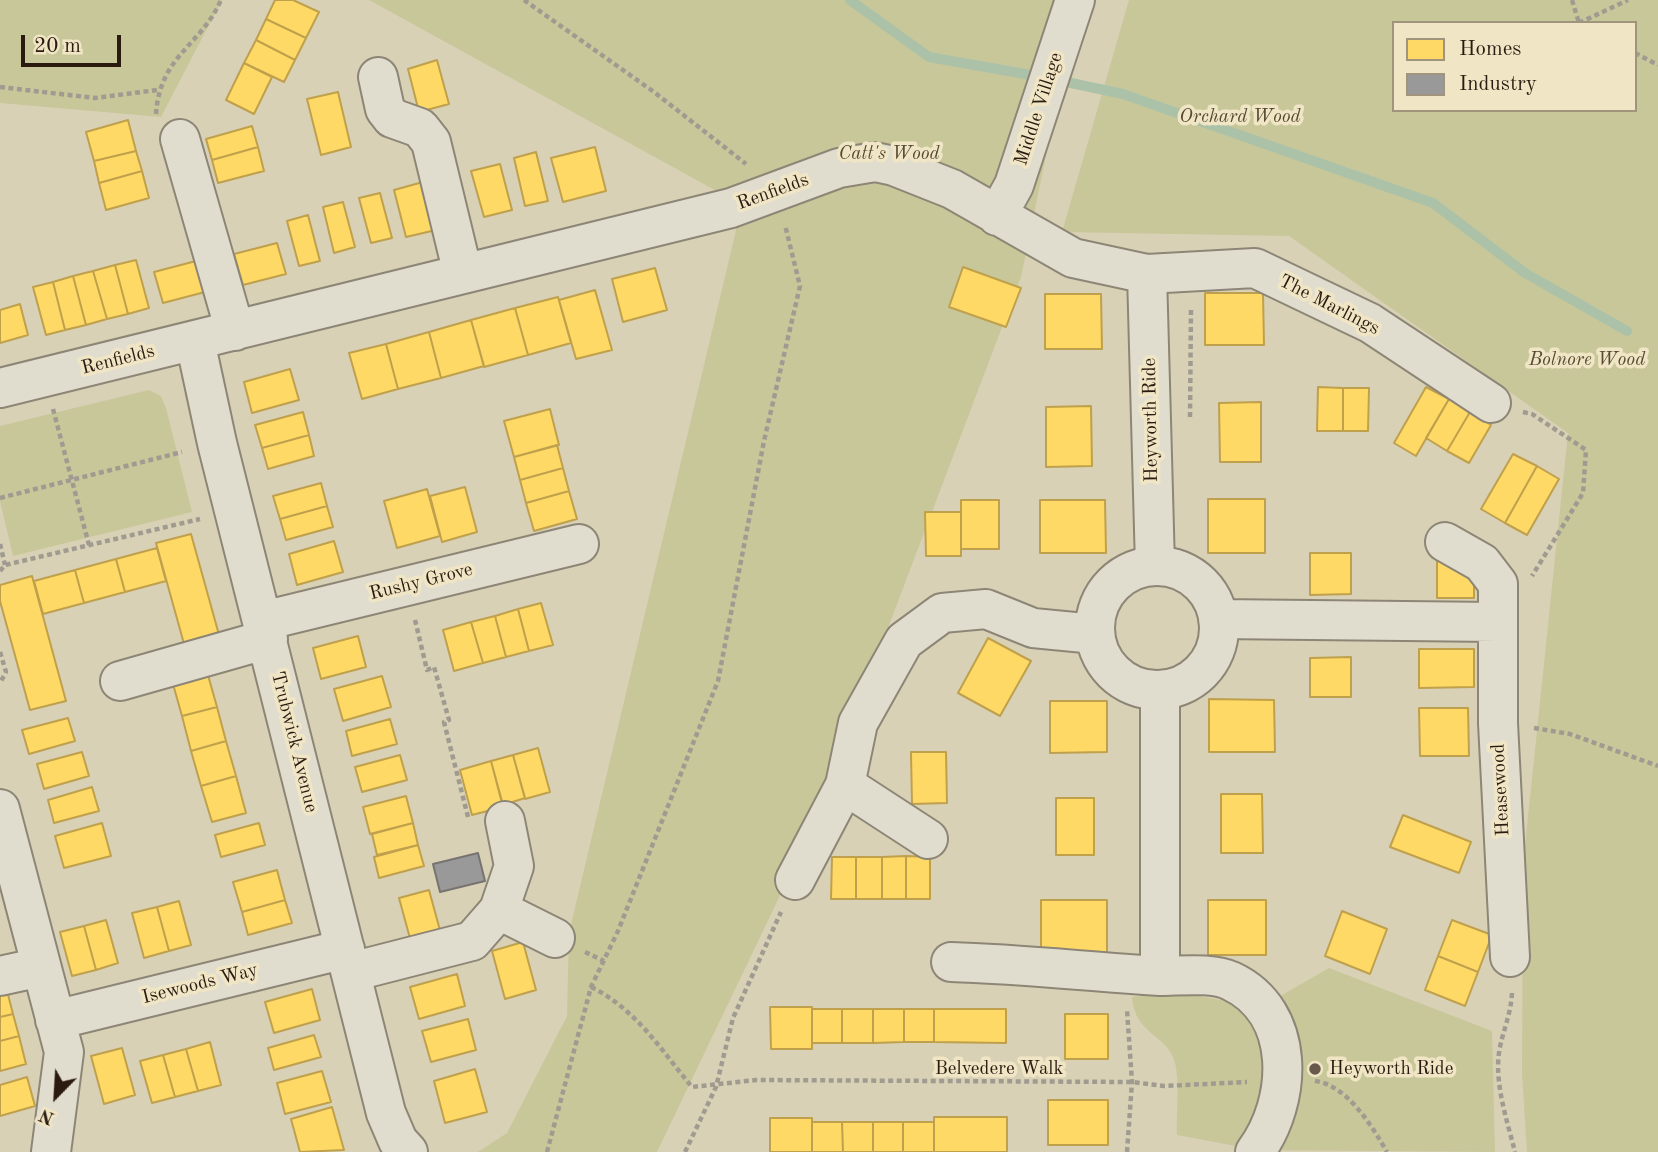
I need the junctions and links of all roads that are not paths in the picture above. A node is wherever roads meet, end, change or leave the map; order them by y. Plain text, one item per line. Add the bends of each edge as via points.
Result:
1 (1076, 0) edge
2 (378, 78) dead end
3 (180, 138) road end
4 (1006, 201) junction
5 (463, 274) junction
6 (1147, 274) junction
7 (235, 331) junction
8 (195, 341) junction
9 (0, 388) edge
10 (1491, 403) road end
11 (1445, 542) dead end
12 (579, 544) dead end
13 (1155, 566) junction
14 (1218, 619) junction
15 (1497, 622) junction
16 (265, 630) junction
17 (1095, 634) junction
18 (120, 681) dead end
19 (1160, 690) junction
20 (845, 785) junction
21 (0, 809) edge
22 (507, 831) road end
23 (928, 839) dead end
24 (796, 880) road end
25 (499, 910) junction
26 (555, 938) dead end
27 (1510, 957) road end
28 (348, 961) junction
29 (951, 962) dead end
30 (41, 967) junction
31 (1142, 975) junction
32 (0, 976) edge
33 (55, 1020) junction
34 (393, 1148) edge
35 (51, 1152) edge
36 (1255, 1152) edge

1 - 4 street, Middle Village
2 - 5 street via 385,109 392,118 420,128 431,142
3 - 7 street
4 - 5 street, Renfields via 952,190 875,162 839,168 731,208
4 - 6 street, Renfields via 1073,258
5 - 7 street, Renfields
6 - 10 street, The Marlings via 1255,268 1370,323
6 - 13 street, Heyworth Ride
7 - 8 street, Renfields
8 - 9 street, Renfields
8 - 16 street, Trubwick Avenue
11 - 15 street, Heasewood via 1482,563 1498,584
12 - 16 street, Rushy Grove via 407,585
13 - 14 street via 1172,568 1203,586
13 - 17 street via 1117,580 1096,614
14 - 15 street
14 - 19 street via 1211,659 1181,685
15 - 27 street, Heasewood
16 - 18 street, Rushy Grove
16 - 28 street, Trubwick Avenue
17 - 19 street via 1099,652 1124,681
17 - 20 street via 1033,628 986,609 942,613 904,641 858,723
19 - 31 street
20 - 23 street
20 - 24 street
21 - 30 street
22 - 25 street via 514,866
25 - 26 street
25 - 28 street, Isewoods Way via 472,941
28 - 33 street, Isewoods Way
28 - 34 street, Trubwick Avenue
29 - 31 street
30 - 32 street
30 - 33 street
31 - 36 street via 1230,981 1263,1007 1283,1050 1282,1081
33 - 35 street via 64,1052

